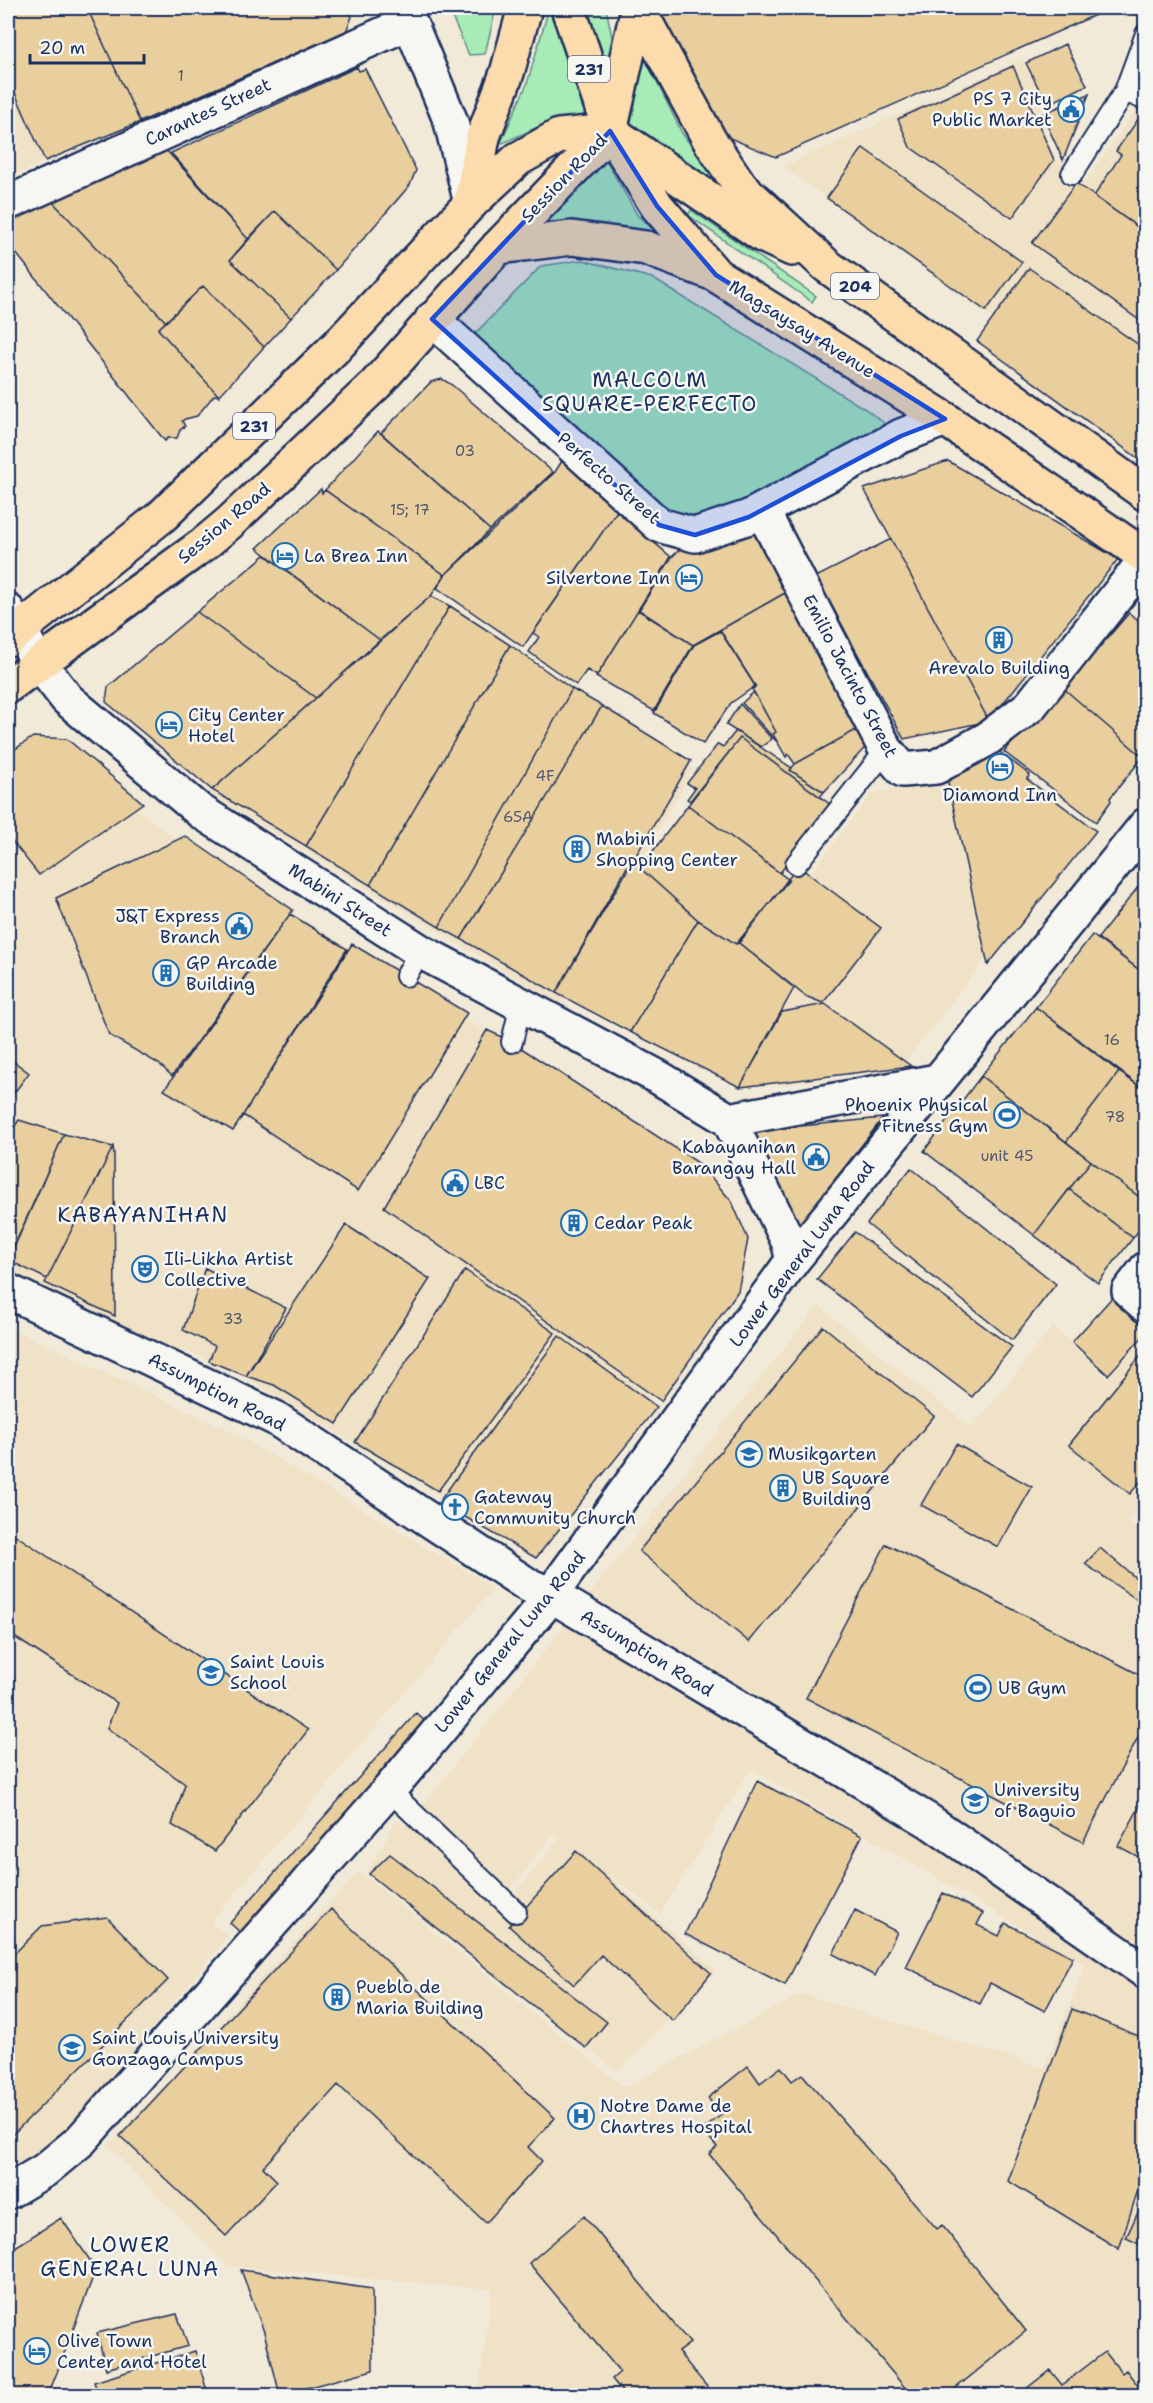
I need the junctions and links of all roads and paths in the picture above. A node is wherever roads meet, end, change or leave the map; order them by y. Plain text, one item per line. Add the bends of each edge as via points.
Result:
1 (525, 8) edge
2 (568, 8) edge
3 (638, 8) edge
4 (407, 15) edge
5 (1146, 34) edge
6 (1125, 91) junction
7 (1146, 100) edge
8 (610, 130) junction
9 (1072, 174) dead end
10 (8, 203) edge
11 (471, 203) junction
12 (498, 247) junction
13 (827, 266) junction
14 (716, 275) junction
15 (432, 320) junction
16 (945, 419) junction
17 (1146, 494) edge
18 (762, 510) junction
19 (1146, 558) edge
20 (11, 627) edge
21 (39, 663) junction
22 (8, 686) edge
23 (886, 750) junction
24 (1146, 825) edge
25 (796, 864) dead end
26 (521, 1004) junction
27 (512, 1042) dead end
28 (937, 1081) junction
29 (729, 1120) junction
30 (793, 1260) junction
31 (8, 1291) edge
32 (545, 1603) junction
33 (389, 1790) junction
34 (516, 1912) dead end
35 (1146, 1972) edge
36 (8, 2192) edge

1 - 11 main road via 507,73 483,137
2 - 8 main road, Magsaysay Avenue / 231
3 - 8 main road
3 - 13 main road, 204 via 710,141 741,187
4 - 10 street, Carantes Street
4 - 11 street via 451,122
5 - 6 lane
6 - 7 lane
6 - 9 lane
8 - 11 main road, Session Road / 231 via 559,136 518,159
8 - 12 main road, Session Road
8 - 13 main road via 762,235
8 - 14 main road, Magsaysay Avenue via 657,206
11 - 20 main road, Session Road / 231 via 336,347 162,516
12 - 14 main road via 572,238 646,248
12 - 15 main road, Session Road
13 - 17 main road, 204
14 - 16 main road, Magsaysay Avenue
15 - 18 street, Perfecto Street via 659,525 694,535 749,518
15 - 21 main road, Session Road via 376,384 229,523
16 - 18 street, Perfecto Street via 901,436
16 - 19 main road, Magsaysay Avenue
18 - 23 street, Emilio Jacinto Street
19 - 23 street, Emilio Jacinto Street via 1030,706 987,739 936,767 903,770
20 - 21 street, Mabini Street
21 - 22 main road, Session Road
21 - 26 street, Mabini Street via 67,699 200,811 413,964
23 - 25 lane
24 - 28 street, Lower General Luna Road
26 - 27 lane
26 - 29 street, Mabini Street
28 - 29 street
28 - 30 street, Lower General Luna Road
29 - 30 street via 788,1240
30 - 32 street, Lower General Luna Road
31 - 32 street, Assumption Road via 275,1418 528,1585
32 - 33 street, Lower General Luna Road
32 - 35 street, Assumption Road via 929,1821
33 - 34 lane
33 - 36 street, Lower General Luna Road via 81,2140 45,2170

